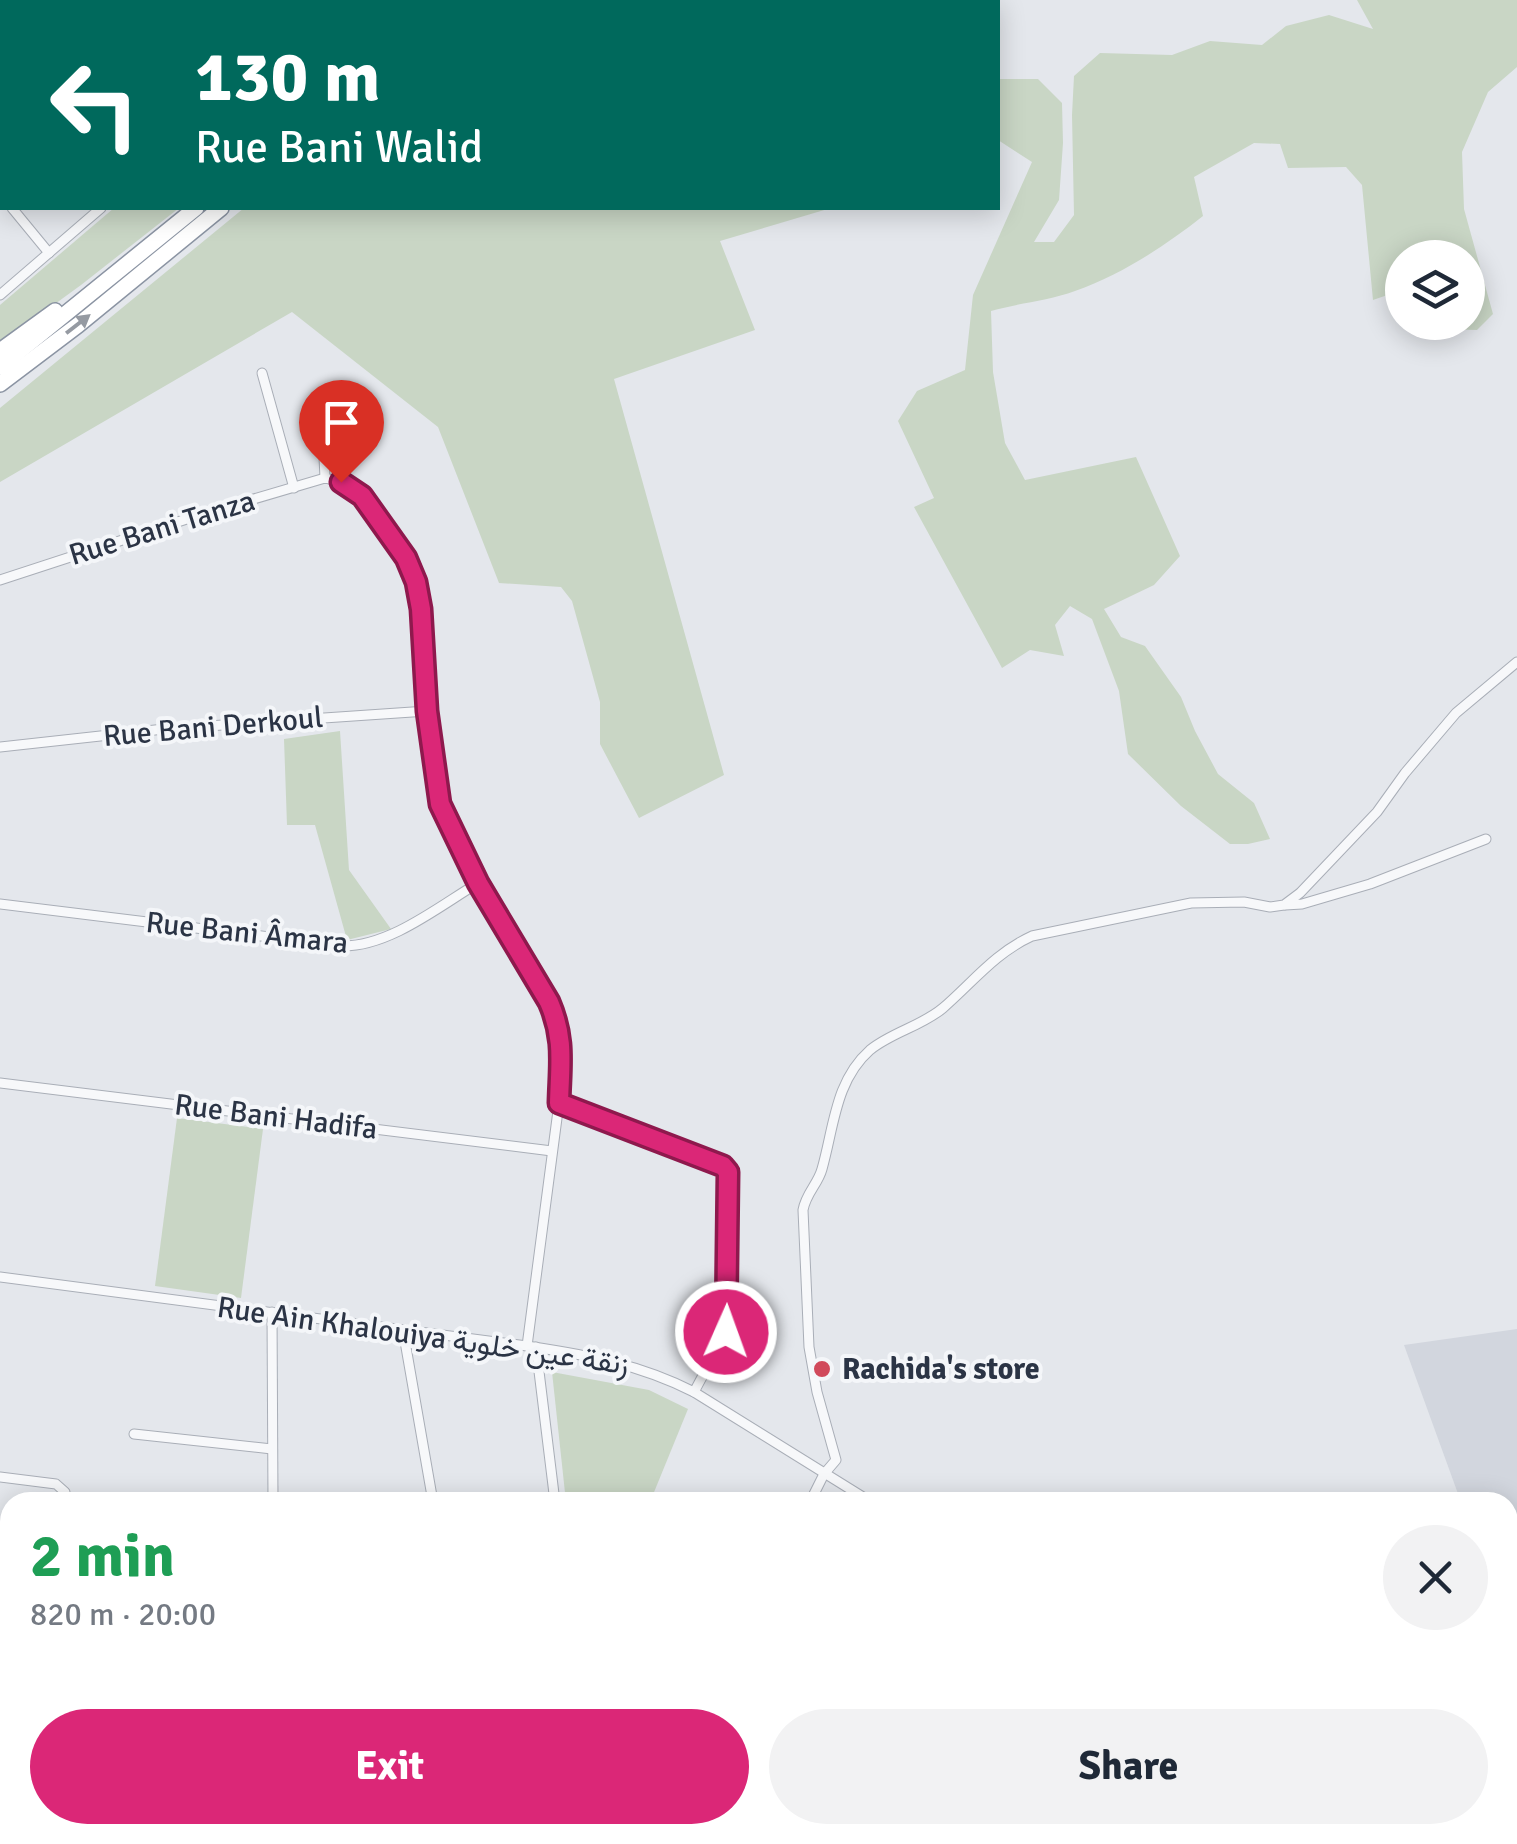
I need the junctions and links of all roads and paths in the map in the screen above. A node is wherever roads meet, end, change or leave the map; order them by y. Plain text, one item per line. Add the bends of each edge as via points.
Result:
1 (14, 210) edge
2 (98, 210) edge
3 (194, 210) edge
4 (219, 210) edge
5 (148, 247) junction
6 (49, 252) junction
7 (0, 295) edge
8 (0, 350) edge
9 (0, 367) edge
10 (262, 373) dead end
11 (0, 384) edge
12 (321, 395) dead end
13 (325, 478) junction
14 (294, 488) junction
15 (0, 580) edge
16 (1517, 662) edge
17 (427, 711) junction
18 (0, 748) edge
19 (1486, 839) dead end
20 (478, 883) junction
21 (0, 904) edge
22 (1284, 905) junction
23 (0, 1083) edge
24 (559, 1103) junction
25 (552, 1152) junction
26 (0, 1278) edge
27 (272, 1312) junction
28 (403, 1330) junction
29 (531, 1346) junction
30 (694, 1392) junction
31 (134, 1434) dead end
32 (272, 1449) junction
33 (824, 1474) junction
34 (0, 1477) edge
35 (65, 1492) edge
36 (273, 1492) edge
37 (432, 1492) edge
38 (553, 1492) edge
39 (815, 1492) edge
40 (854, 1492) edge

1 - 6 street
2 - 6 street
3 - 5 highway
11 -> 4 highway
5 - 8 highway
5 - 9 highway
6 - 7 street
10 - 14 street
12 - 13 street
13 - 14 street, Rue Bani Tanza
13 - 17 street via 362,496 406,558 421,609
14 - 15 street, Rue Bani Tanza
16 - 22 street via 1456,712 1377,812
17 - 18 street, Rue Bani Derkoul
17 - 20 street via 440,804
19 - 22 street via 1370,884
20 - 21 street, Rue Bani Âmara via 386,938 358,946
20 - 24 street via 558,1026
22 - 33 street via 1191,902 1032,936 1008,948 929,1018 862,1058 839,1098 820,1174 802,1210 809,1347 836,1460
23 - 25 street, Rue Bani Hadifa
24 - 25 street
24 - 30 street via 728,1172 728,1326
25 - 29 street
26 - 27 street, Rue Ain Khalouiya زنقة عين خلوية
27 - 28 street, Rue Ain Khalouiya زنقة عين خلوية
27 - 32 street
28 - 29 street, Rue Ain Khalouiya زنقة عين خلوية
28 - 37 street
29 - 30 street, Rue Ain Khalouiya زنقة عين خلوية via 642,1368
29 - 38 street
30 - 33 street, Rue Ain Khalouiya زنقة عين خلوية
31 - 32 street
32 - 36 street
33 - 39 street
33 - 40 street, Rue Ain Khalouiya زنقة عين خلوية
34 - 35 street via 56,1484

